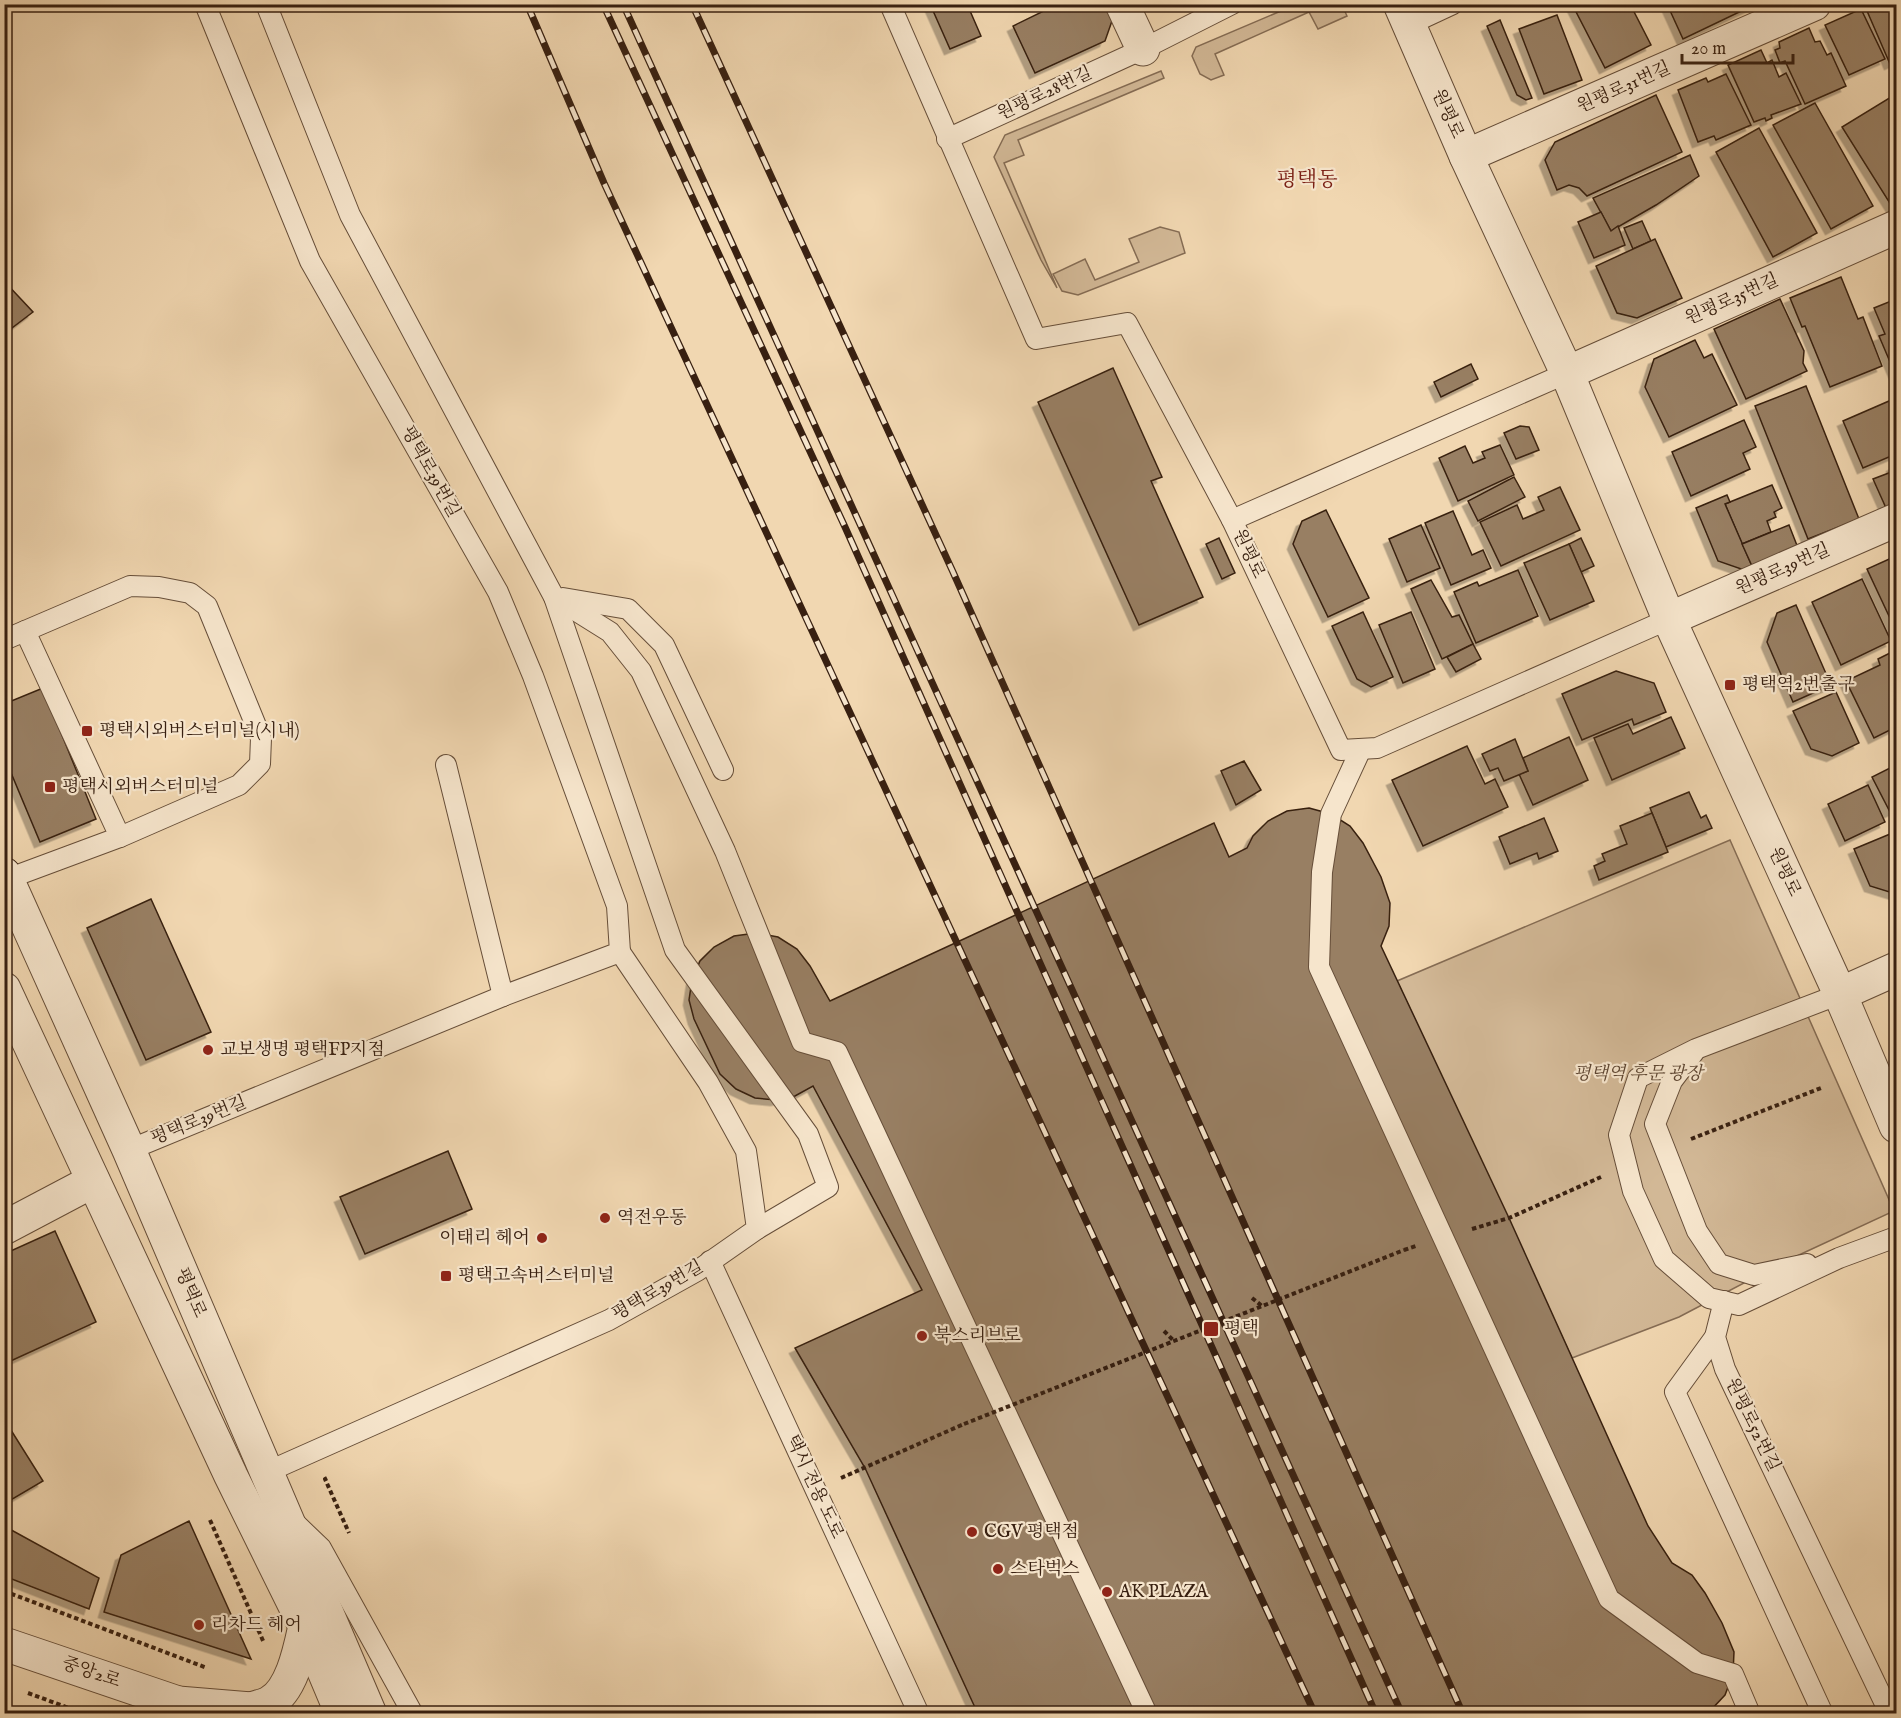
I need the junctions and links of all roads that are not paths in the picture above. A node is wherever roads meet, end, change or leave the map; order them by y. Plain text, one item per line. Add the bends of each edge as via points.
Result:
1 (205, 4) edge
2 (266, 4) edge
3 (890, 4) edge
4 (1122, 4) edge
5 (1232, 4) edge
6 (1453, 4) edge
7 (1814, 4) edge
8 (1404, 15) edge
9 (1143, 49) junction
10 (947, 139) junction
11 (1466, 156) junction
12 (1896, 227) edge
13 (1567, 373) junction
14 (1232, 520) junction
15 (1896, 520) edge
16 (554, 597) junction
17 (1669, 619) junction
18 (25, 631) junction
19 (4, 640) edge
20 (1361, 749) junction
21 (446, 765) dead end
22 (723, 770) dead end
23 (120, 837) junction
24 (5, 878) edge
25 (620, 951) junction
26 (1896, 969) edge
27 (4, 989) edge
28 (1840, 994) junction
29 (503, 996) junction
30 (1696, 1049) junction
31 (1896, 1126) edge
32 (129, 1150) junction
33 (93, 1180) junction
34 (4, 1228) edge
35 (757, 1229) junction
36 (1896, 1237) edge
37 (1839, 1258) junction
38 (710, 1261) junction
39 (1724, 1301) junction
40 (1716, 1337) junction
41 (267, 1472) junction
42 (283, 1512) junction
43 (305, 1626) junction
44 (4, 1644) edge
45 (187, 1708) edge
46 (255, 1711) edge
47 (342, 1713) edge
48 (370, 1713) edge
49 (413, 1713) edge
50 (919, 1713) edge
51 (1147, 1713) edge
52 (1750, 1713) edge
53 (1822, 1713) edge
54 (1890, 1713) edge

1 - 25 lane, 평택로39번길 via 310,261 498,592 617,906
2 - 16 lane via 350,215
3 - 10 lane
4 - 9 street
5 - 9 lane, 원평로28번길
6 - 8 lane
7 - 11 street, 원평로31번길
8 - 11 street, 원평로
9 - 10 lane, 원평로28번길
10 - 14 lane, 원평로 via 1036,339 1127,323
11 - 13 street, 원평로
12 - 13 street, 원평로35번길
13 - 14 lane
13 - 17 street, 원평로
14 - 20 lane, 원평로 via 1341,750
15 - 17 street, 원평로39번길
16 - 22 lane via 628,609 664,645
16 - 35 lane, 평택로39번길 via 675,950 808,1134 828,1187
16 - 51 lane via 610,632 641,671 725,851 802,1042 837,1052
17 - 20 lane via 1377,748
17 - 28 street, 원평로
18 - 19 lane
18 - 23 lane
18 - 23 lane via 130,586 190,593 207,606 261,738 260,764 239,785
20 - 52 lane via 1331,813 1322,872 1319,966 1608,1599 1697,1663 1733,1674
21 - 29 lane
23 - 24 lane
24 - 32 street, 평택로
25 - 29 lane, 평택로39번길
25 - 35 lane via 708,1082 747,1151
26 - 28 street
27 - 33 street
28 - 30 lane
28 - 31 street, 원평로
29 - 32 lane, 평택로39번길
30 - 37 lane via 1672,1081 1655,1124 1697,1231 1719,1264 1754,1275
30 - 39 lane via 1638,1078 1619,1135 1633,1191 1664,1259 1709,1298
32 - 41 street, 평택로
33 - 34 street
33 - 43 street
35 - 38 lane, 평택로39번길
36 - 37 lane
37 - 39 lane via 1739,1305
38 - 41 lane, 평택로39번길 via 609,1320
38 - 50 lane, 택시 전용 도로
39 - 40 lane, 원평로52번길
40 - 53 lane via 1675,1392
40 - 54 lane, 원평로52번길 via 1725,1370
41 - 42 street, 평택로
42 - 48 street, 평택로
42 - 49 lane via 321,1548
43 - 46 street via 294,1669 280,1693
43 - 47 street
44 - 45 street, 중앙2로
45 - 46 street, 중앙2로

